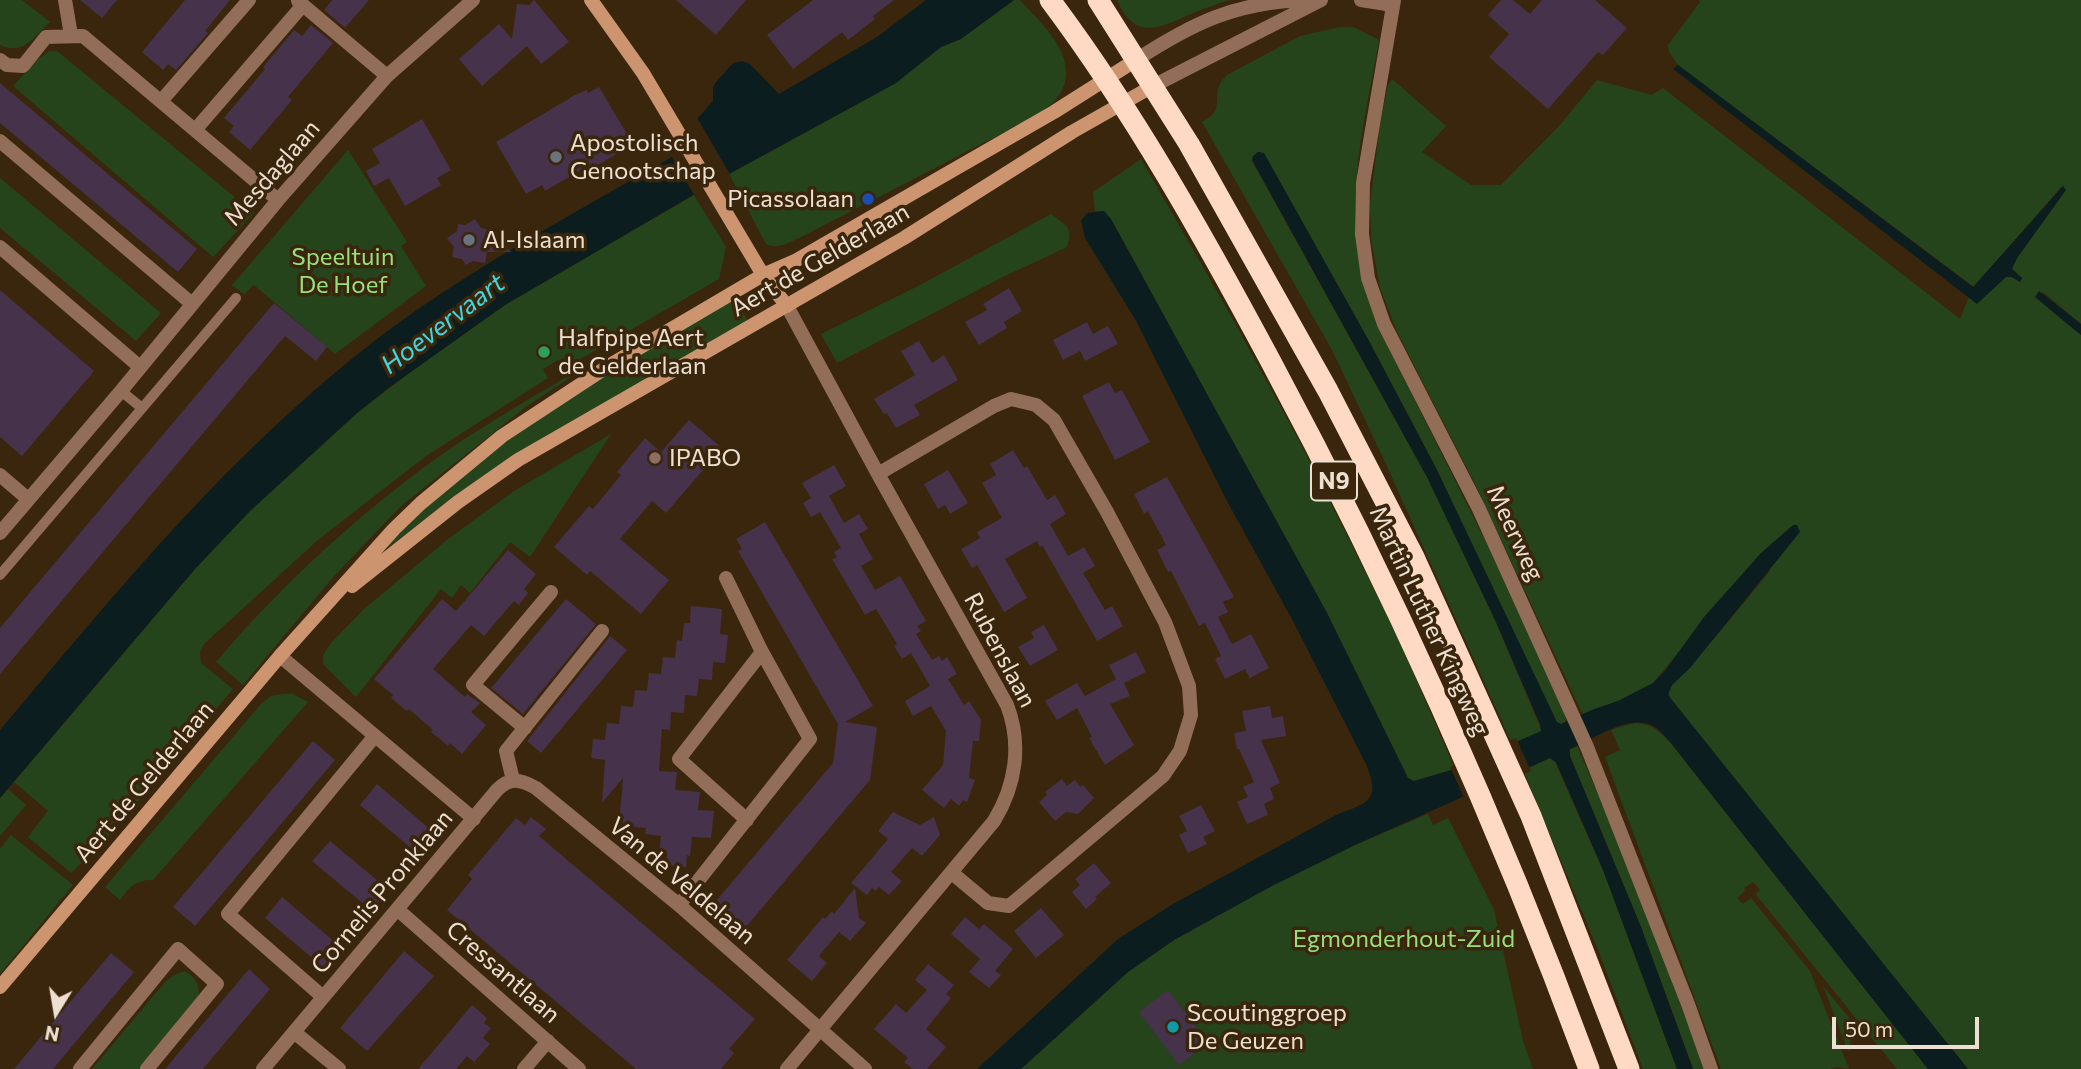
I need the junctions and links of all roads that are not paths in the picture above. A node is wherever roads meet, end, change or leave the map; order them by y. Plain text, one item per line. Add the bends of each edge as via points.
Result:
1 (65, 0) edge
2 (249, 0) edge
3 (473, 0) edge
4 (591, 0) edge
5 (1050, 0) edge
6 (1098, 0) edge
7 (1303, 0) edge
8 (1321, 0) edge
9 (1361, 0) edge
10 (1393, 2) edge
11 (300, 3) edge
12 (71, 35) junction
13 (0, 60) edge
14 (1136, 60) junction
15 (387, 76) junction
16 (1104, 80) junction
17 (1153, 86) junction
18 (162, 100) junction
19 (1121, 104) junction
20 (196, 129) junction
21 (0, 141) edge
22 (278, 200) junction
23 (0, 247) edge
24 (763, 275) junction
25 (236, 298) dead end
26 (191, 303) junction
27 (788, 306) junction
28 (140, 366) junction
29 (121, 391) junction
30 (142, 408) junction
31 (878, 474) junction
32 (0, 475) edge
33 (28, 499) junction
34 (0, 533) edge
35 (0, 575) edge
36 (726, 578) dead end
37 (551, 592) dead end
38 (323, 608) junction
39 (602, 631) dead end
40 (762, 652) junction
41 (281, 656) junction
42 (524, 728) junction
43 (374, 737) junction
44 (513, 780) junction
45 (474, 819) junction
46 (747, 820) junction
47 (952, 873) junction
48 (679, 905) junction
49 (397, 909) junction
50 (0, 986) edge
51 (323, 997) junction
52 (820, 1030) junction
53 (294, 1032) junction
54 (548, 1041) junction
55 (80, 1069) edge
56 (147, 1069) edge
57 (263, 1069) edge
58 (339, 1069) edge
59 (524, 1069) edge
60 (579, 1069) edge
61 (787, 1069) edge
62 (865, 1069) edge
63 (1589, 1069) edge
64 (1629, 1069) edge
65 (1711, 1069) edge

1 - 12 street
2 - 18 street
3 - 15 street, Mesdaglaan
4 - 24 street via 676,124
5 - 16 highway, Martin Luther Kingweg / N9
6 - 14 highway, Martin Luther Kingweg / N9
7 - 14 street, Aert de Gelderlaan via 1271,1 1223,13 1173,36
8 - 17 street, Aert de Gelderlaan
9 - 10 street
10 - 65 street, Meerweg via 1363,183 1362,234 1368,278 1384,324 1479,509 1587,747
11 - 15 street
11 - 20 street
12 - 13 street via 46,37 23,66
12 - 18 street via 83,36
14 - 16 street, Aert de Gelderlaan
14 - 17 highway, Martin Luther Kingweg / N9
15 - 22 street, Mesdaglaan
16 - 19 highway, Martin Luther Kingweg / N9
16 - 24 street, Aert de Gelderlaan
17 - 19 street, Aert de Gelderlaan
17 - 64 highway, Martin Luther Kingweg / N9 via 1328,391 1414,557 1501,747
18 - 20 street
19 - 27 street, Aert de Gelderlaan
19 - 63 highway, Martin Luther Kingweg / N9 via 1238,300 1369,552 1466,761
20 - 22 street
21 - 26 street
22 - 26 street, Mesdaglaan
23 - 28 street
24 - 27 street
24 - 38 street, Aert de Gelderlaan via 610,365 502,436 421,503
25 - 30 lane
26 - 28 street, Mesdaglaan
27 - 31 street, Rubenslaan
27 - 38 street, Aert de Gelderlaan via 518,460
28 - 29 street, Mesdaglaan
29 - 30 lane
29 - 33 street, Mesdaglaan
30 - 35 lane
31 - 47 street, Rubenslaan via 1014,723 1016,760 1004,804
31 - 47 street via 994,406 1011,399 1036,405 1054,420 1107,512 1165,622 1189,686 1191,715 1186,734 1163,776 1009,906 988,903
32 - 33 street
33 - 34 street, Mesdaglaan
36 - 40 street
37 - 42 street via 473,685
38 - 41 street, Aert de Gelderlaan
39 - 42 street
40 - 46 street via 810,740
40 - 46 street via 679,760
41 - 43 street, Cornelis Pronklaan
41 - 50 street, Aert de Gelderlaan
42 - 44 street via 506,751
43 - 45 street, Cornelis Pronklaan
43 - 51 street, Cornelis Pronklaan via 228,914
44 - 45 street via 505,783
44 - 48 street, Van de Veldelaan via 536,788
45 - 49 street, Cornelis Pronklaan
46 - 48 street
47 - 52 street, Rubenslaan
48 - 52 street, Van de Veldelaan
49 - 51 street, Cornelis Pronklaan
49 - 54 street, Cressantlaan
51 - 53 street, Cornelis Pronklaan
52 - 61 street
52 - 62 street, Van de Veldelaan
53 - 57 street, Cornelis Pronklaan
53 - 58 street
54 - 59 street
54 - 60 street, Cressantlaan
55 - 56 street via 178,949 218,984

